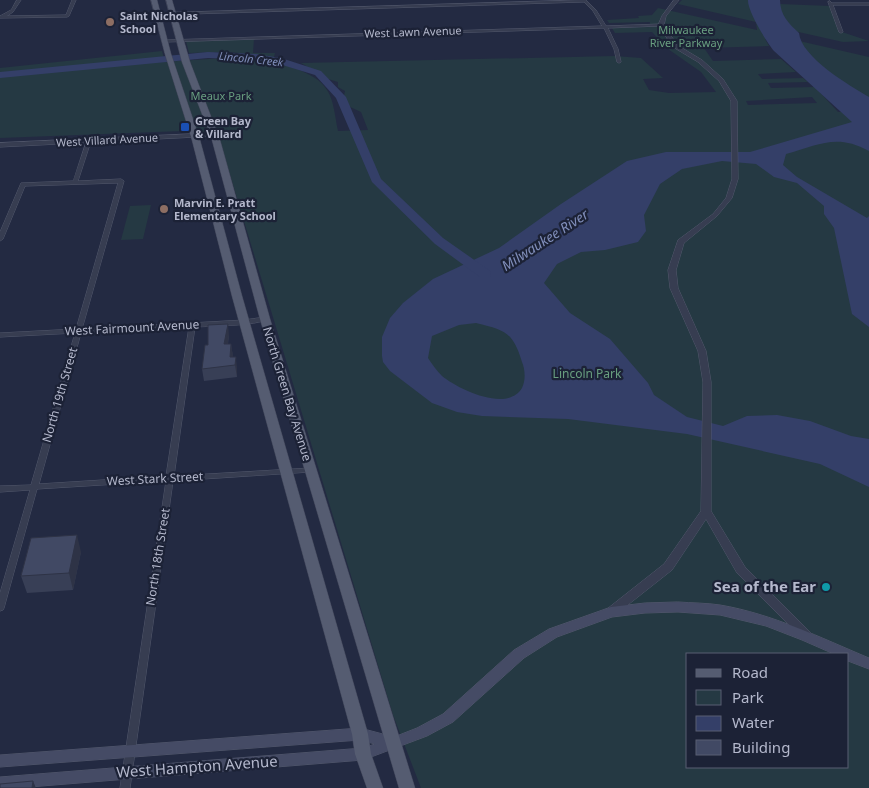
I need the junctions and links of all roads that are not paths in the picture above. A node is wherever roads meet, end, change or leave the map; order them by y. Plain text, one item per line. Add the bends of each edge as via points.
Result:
1 (19, 0) edge
2 (74, 0) edge
3 (154, 0) edge
4 (169, 0) edge
5 (677, 0) edge
6 (831, 2) edge
7 (869, 4) edge
8 (172, 12) junction
9 (158, 14) junction
10 (1, 17) edge
11 (661, 25) junction
12 (604, 26) junction
13 (841, 32) dead end
14 (181, 40) junction
15 (167, 48) junction
16 (183, 52) junction
17 (620, 62) dead end
18 (214, 135) junction
19 (195, 136) junction
20 (89, 141) junction
21 (0, 145) edge
22 (735, 167) joint
23 (74, 182) junction
24 (0, 238) edge
25 (265, 319) junction
26 (244, 322) junction
27 (192, 325) junction
28 (78, 331) junction
29 (0, 335) edge
30 (310, 470) junction
31 (286, 472) junction
32 (170, 479) junction
33 (34, 487) junction
34 (0, 489) edge
35 (706, 511) junction
36 (0, 608) edge
37 (611, 612) junction
38 (807, 636) junction
39 (843, 653) edge
40 (849, 656) edge
41 (869, 664) edge
42 (360, 734) junction
43 (392, 742) junction
44 (128, 752) junction
45 (363, 754) junction
46 (0, 761) edge
47 (127, 773) junction
48 (0, 782) edge
49 (125, 788) edge
50 (375, 788) edge
51 (407, 788) edge

1 - 10 street via 12,11
2 - 10 street via 67,16
3 - 9 main road, North Green Bay Avenue
4 - 8 main road, North Green Bay Avenue
5 - 11 street
6 - 7 street
6 - 13 street
8 - 9 street
8 - 12 street via 582,0 590,3
8 - 14 main road, North Green Bay Avenue
9 - 15 main road, North Green Bay Avenue
11 - 12 street, West Lawn Avenue
11 - 22 street via 675,46 710,69 726,86 734,104
12 - 14 street, West Lawn Avenue
12 - 17 street
14 - 15 street, West Lawn Avenue
14 - 16 main road, North Green Bay Avenue
15 - 16 main road
15 - 19 main road, North Green Bay Avenue
16 - 18 main road, North Green Bay Avenue
18 - 19 street, West Villard Avenue
18 - 25 main road, North Green Bay Avenue
19 - 20 street, West Villard Avenue
19 - 26 main road, North Green Bay Avenue
20 - 21 street, West Villard Avenue
20 - 23 street
22 - 35 street via 729,198 715,215 681,242 672,270 674,288 702,352 707,382
23 - 24 street via 23,184
23 - 28 street, North 19th Street via 122,181
25 - 26 street, West Fairmount Avenue
25 - 30 main road, North Green Bay Avenue
26 - 27 street, West Fairmount Avenue
26 - 31 main road, North Green Bay Avenue
27 - 28 street, West Fairmount Avenue
27 - 32 street, North 18th Street
28 - 29 street, West Fairmount Avenue
28 - 33 street, North 19th Street
30 - 31 street, West Stark Street
30 - 43 main road, North Green Bay Avenue
31 - 32 street, West Stark Street
31 - 42 main road, North Green Bay Avenue
32 - 33 street, West Stark Street
32 - 44 street, North 18th Street
33 - 34 street, West Stark Street
33 - 36 street, North 19th Street
35 - 37 street via 668,567
35 - 38 street via 741,570
37 - 38 main road, West Hampton Avenue via 678,606 720,610
37 - 43 main road, West Hampton Avenue via 553,633 518,654 448,718 422,732
38 - 39 main road, West Hampton Avenue
40 - 41 main road, West Hampton Avenue
42 - 43 main road, West Hampton Avenue
42 - 44 main road, West Hampton Avenue
42 - 45 main road, North Green Bay Avenue
43 - 45 main road, West Hampton Avenue
43 - 51 main road, North Green Bay Avenue
44 - 46 main road, West Hampton Avenue
44 - 47 street, North 18th Street
45 - 47 main road, West Hampton Avenue
45 - 50 main road, North Green Bay Avenue
47 - 48 main road, West Hampton Avenue
47 - 49 street, North 18th Street

